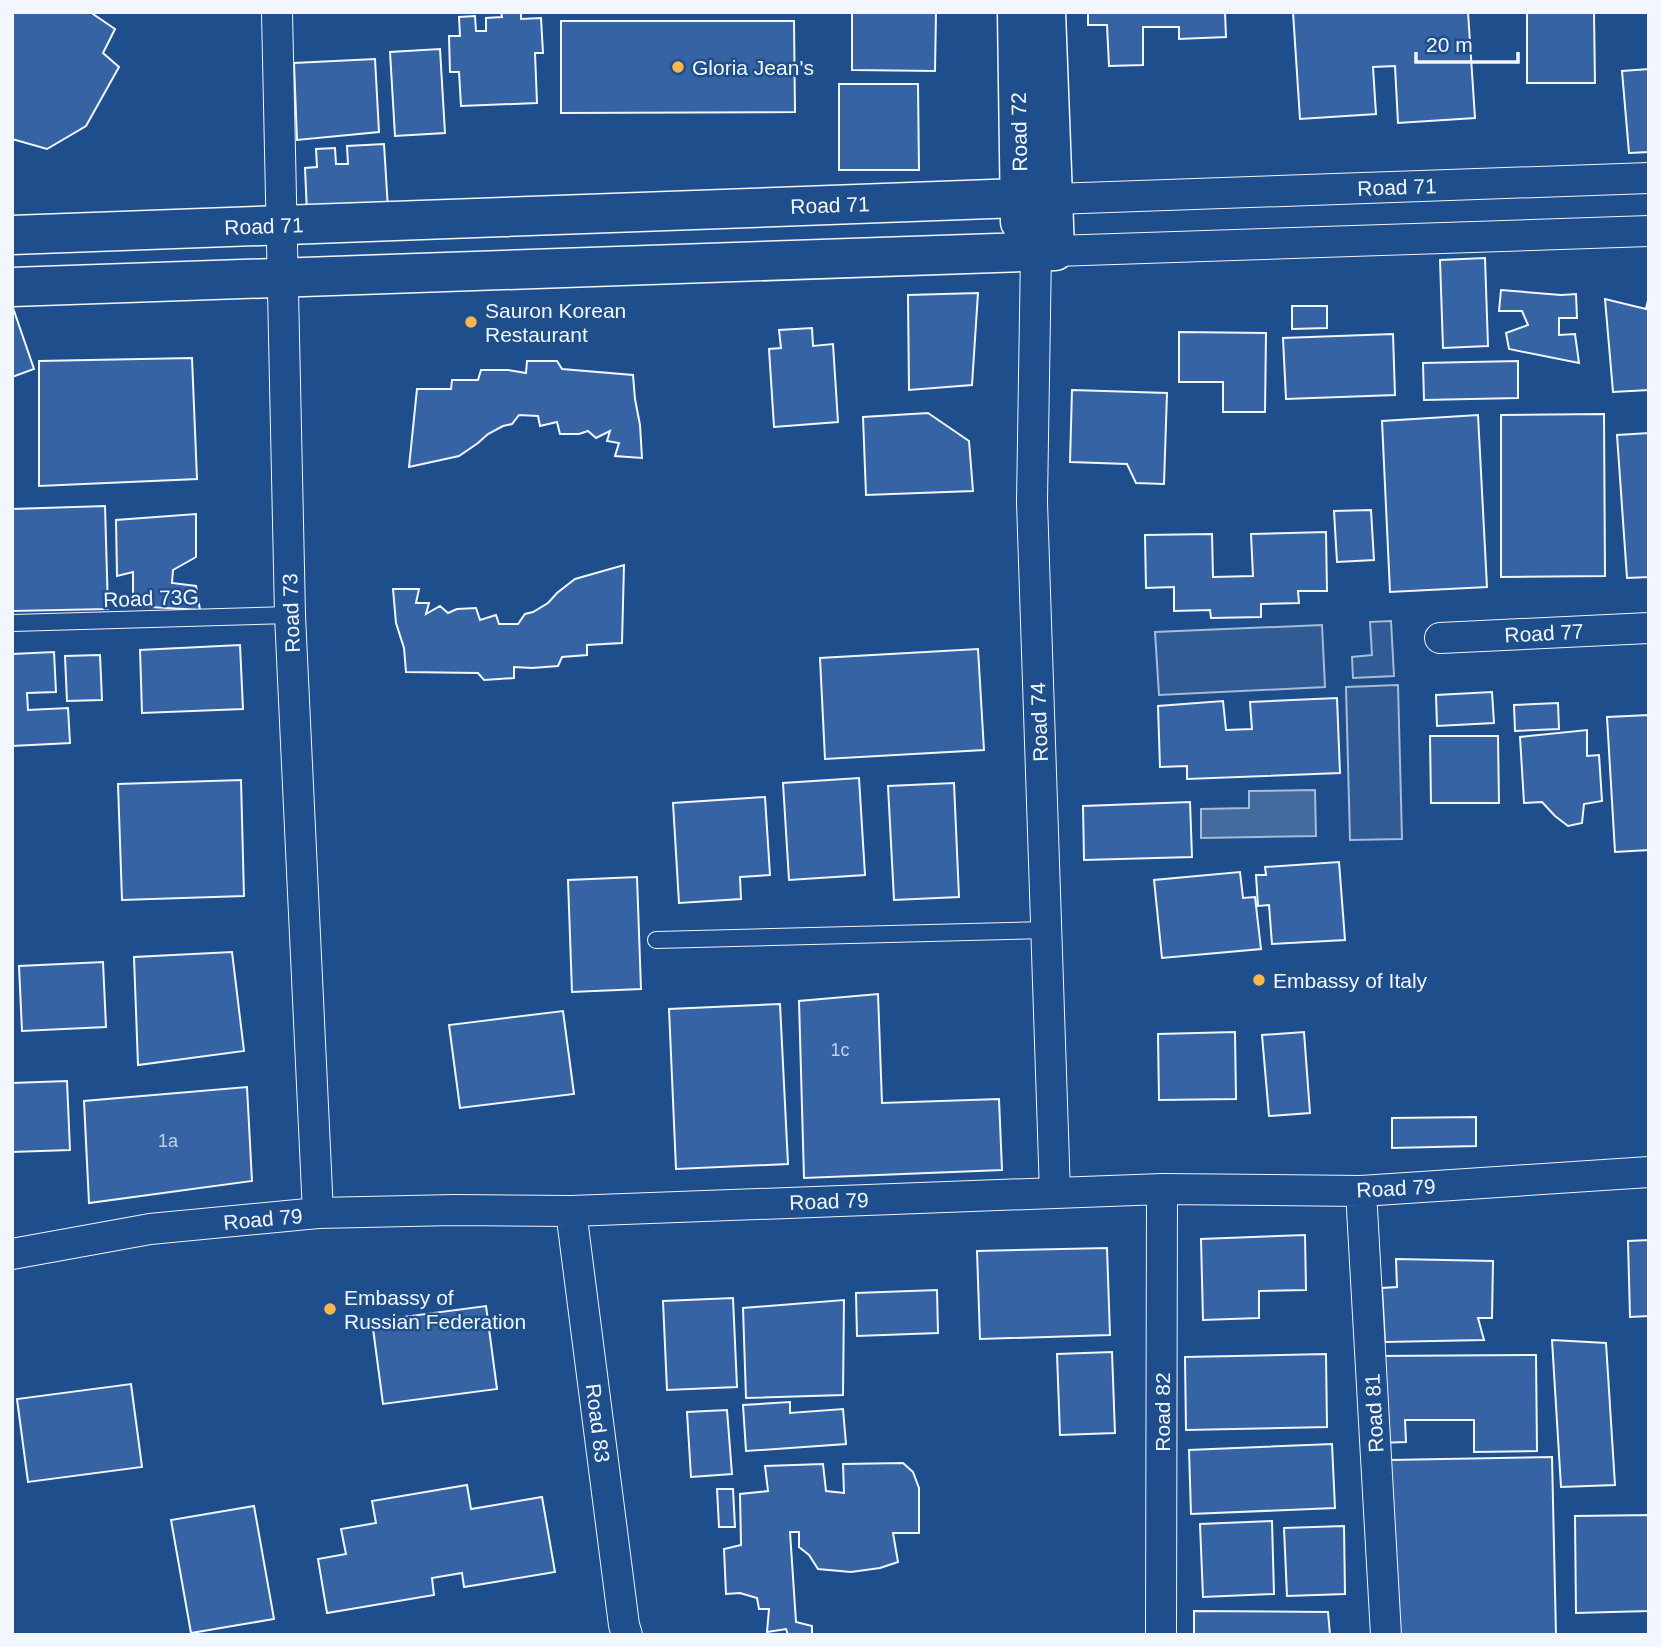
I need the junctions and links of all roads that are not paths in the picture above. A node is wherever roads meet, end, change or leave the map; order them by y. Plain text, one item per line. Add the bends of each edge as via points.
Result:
1 (276, 12) edge
2 (1017, 12) edge
3 (1046, 12) edge
4 (1649, 178) edge
5 (1037, 199) junction
6 (281, 226) junction
7 (1649, 231) edge
8 (12, 235) edge
9 (1037, 252) junction
10 (283, 278) junction
11 (12, 287) edge
12 (290, 615) junction
13 (12, 623) edge
14 (1649, 628) edge
15 (1440, 638) dead end
16 (1046, 930) junction
17 (656, 940) dead end
18 (1649, 1172) edge
19 (1162, 1189) junction
20 (1361, 1191) junction
21 (1055, 1193) junction
22 (571, 1211) junction
23 (318, 1213) junction
24 (12, 1254) edge
25 (627, 1635) edge
26 (1161, 1635) edge
27 (1386, 1635) edge

1 - 6 street, Road 73
2 - 5 street, Road 72
3 - 5 street, Road 72
4 - 5 street, Road 71
5 - 6 street, Road 71
5 - 9 street, Road 72
6 - 8 street, Road 71
6 - 10 street, Road 73
7 - 9 street
9 - 10 street
9 - 16 street, Road 74 via 1032,502
10 - 11 street
10 - 12 street, Road 73
12 - 13 lane, Road 73G
12 - 23 street, Road 73
14 - 15 street, Road 77
16 - 17 lane
16 - 21 street, Road 74
18 - 20 street, Road 79
19 - 20 street, Road 79
19 - 21 street, Road 79
19 - 26 street, Road 82
20 - 27 street, Road 81
21 - 22 street, Road 79
22 - 23 street, Road 79
22 - 25 street, Road 83
23 - 24 street, Road 79 via 150,1229

